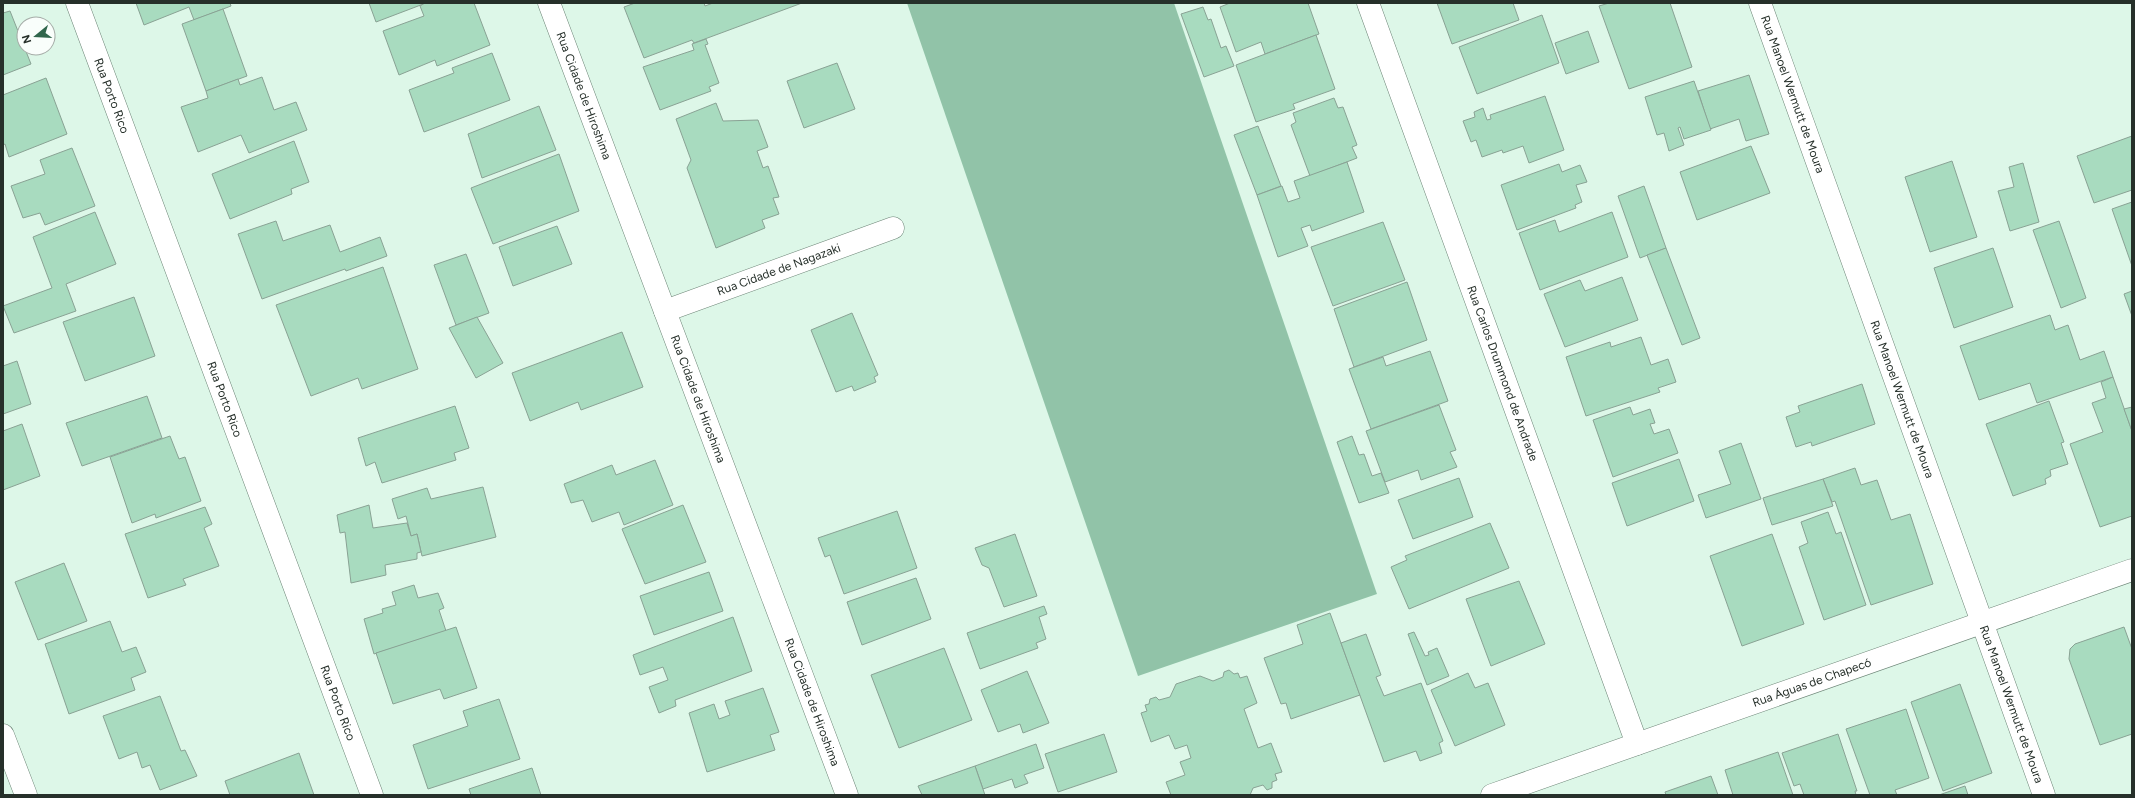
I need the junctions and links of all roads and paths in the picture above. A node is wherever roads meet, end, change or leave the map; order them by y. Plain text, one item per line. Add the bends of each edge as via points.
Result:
1 (77, 3) edge
2 (549, 3) edge
3 (1368, 3) edge
4 (1760, 3) edge
5 (893, 228) dead end
6 (665, 311) junction
7 (2132, 570) edge
8 (1983, 624) junction
9 (3, 735) edge
10 (1637, 744) junction
11 (26, 795) edge
12 (372, 795) edge
13 (847, 795) edge
14 (1492, 795) edge
15 (2044, 795) edge

1 - 12 street, Rua Porto Rico
2 - 6 street, Rua Cidade de Hiroshima
3 - 10 street, Rua Carlos Drummond de Andrade
4 - 8 street, Rua Manoel Wermutt de Moura
5 - 6 street, Rua Cidade de Nagazaki
6 - 13 street, Rua Cidade de Hiroshima
7 - 8 street, Rua Águas de Chapecó
8 - 10 street, Rua Águas de Chapecó
8 - 15 street, Rua Manoel Wermutt de Moura
9 - 11 street
10 - 14 street, Rua Águas de Chapecó

